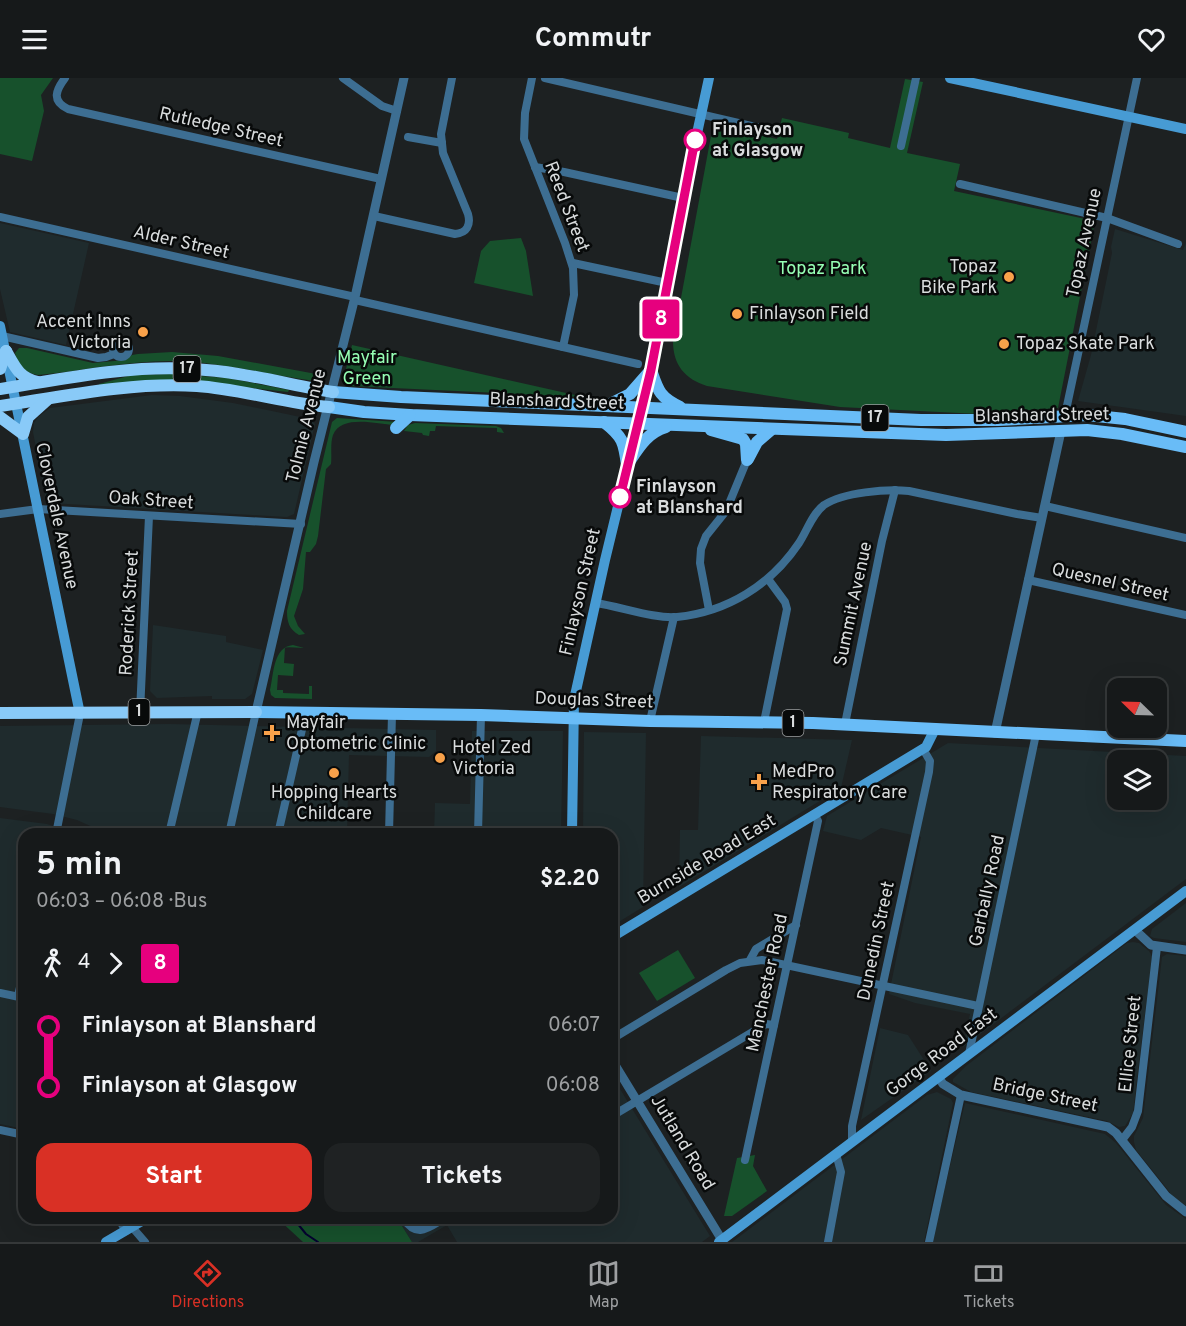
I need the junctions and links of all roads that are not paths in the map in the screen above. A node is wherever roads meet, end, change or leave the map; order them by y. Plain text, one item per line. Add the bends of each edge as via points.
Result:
1 (65, 78) edge
2 (343, 78) edge
3 (404, 78) edge
4 (452, 78) edge
5 (532, 78) edge
6 (545, 78) edge
7 (709, 78) edge
8 (916, 78) edge
9 (950, 78) edge
10 (1137, 78) edge
11 (977, 81) edge
12 (397, 111) junction
13 (701, 113) junction
14 (1128, 116) junction
15 (1186, 129) edge
16 (769, 130) dead end
17 (408, 137) dead end
18 (442, 143) junction
19 (901, 146) dead end
20 (535, 167) junction
21 (381, 179) junction
22 (960, 184) dead end
23 (683, 198) junction
24 (374, 216) junction
25 (0, 217) edge
26 (1107, 218) junction
27 (1178, 243) dead end
28 (573, 263) junction
29 (667, 283) junction
30 (355, 299) junction
31 (1, 331) edge
32 (563, 347) junction
33 (6, 351) junction
34 (114, 354) dead end
35 (638, 364) dead end
36 (0, 369) edge
37 (651, 370) junction
38 (41, 382) junction
39 (6, 388) edge
40 (333, 392) junction
41 (49, 399) junction
42 (15, 404) junction
43 (605, 405) junction
44 (0, 406) edge
45 (329, 407) junction
46 (642, 407) junction
47 (684, 408) junction
48 (410, 415) junction
49 (1065, 415) junction
50 (0, 417) edge
51 (604, 422) junction
52 (638, 423) junction
53 (675, 425) junction
54 (1152, 425) junction
55 (702, 426) junction
56 (396, 428) dead end
57 (772, 429) junction
58 (1061, 431) junction
59 (1186, 432) edge
60 (22, 434) junction
61 (1186, 447) edge
62 (747, 460) junction
63 (627, 465) junction
64 (895, 490) junction
65 (1045, 506) junction
66 (38, 509) junction
67 (0, 514) edge
68 (149, 516) junction
69 (1042, 518) junction
70 (301, 524) junction
71 (1186, 538) edge
72 (768, 579) junction
73 (1028, 580) junction
74 (596, 603) junction
75 (709, 610) junction
76 (1186, 615) edge
77 (674, 617) junction
78 (198, 711) junction
79 (140, 712) junction
80 (256, 712) junction
81 (306, 712) junction
82 (0, 713) edge
83 (80, 714) junction
84 (392, 714) junction
85 (481, 715) junction
86 (573, 718) junction
87 (650, 721) junction
88 (764, 722) junction
89 (845, 724) junction
90 (935, 729) junction
91 (995, 733) junction
92 (1036, 734) junction
93 (1186, 741) edge
94 (922, 749) junction
95 (814, 814) junction
96 (57, 828) edge
97 (170, 828) edge
98 (230, 828) edge
99 (279, 828) edge
100 (389, 828) edge
101 (478, 828) edge
102 (572, 828) edge
103 (1186, 891) edge
104 (796, 925) junction
105 (1135, 930) junction
106 (618, 933) edge
107 (1157, 947) junction
108 (1186, 950) edge
109 (750, 960) junction
110 (787, 965) junction
111 (883, 985) junction
112 (0, 993) edge
113 (18, 996) edge
114 (978, 1006) junction
115 (774, 1025) junction
116 (618, 1035) edge
117 (969, 1054) junction
118 (618, 1069) edge
119 (938, 1077) junction
120 (961, 1095) junction
121 (638, 1101) junction
122 (618, 1113) edge
123 (0, 1130) edge
124 (18, 1134) edge
125 (1122, 1140) junction
126 (852, 1142) junction
127 (836, 1154) junction
128 (745, 1160) dead end
129 (1186, 1212) edge
130 (124, 1224) edge
131 (137, 1224) edge
132 (408, 1224) edge
133 (436, 1224) edge
134 (129, 1229) junction
135 (721, 1241) edge
136 (106, 1242) edge
137 (145, 1242) edge
138 (828, 1242) edge
139 (929, 1242) edge

1 - 21 street, Rutledge Street via 57,90 57,100 68,109
2 - 12 street via 382,106
3 - 12 street, Tolmie Avenue
4 - 18 street
5 - 20 street, Reed Street via 524,127 527,150
6 - 13 street
7 - 13 main road, Finlayson Street
8 - 19 street
9 - 11 main road
10 - 14 street, Topaz Avenue
11 - 14 main road
12 - 21 street, Tolmie Avenue
13 - 16 street
13 - 23 main road, Finlayson Street
14 - 15 main road
14 - 26 street, Topaz Avenue
17 - 18 street
18 - 24 street via 468,214 470,223 465,231 455,234
20 - 23 street
20 - 28 street, Reed Street
21 - 24 street, Tolmie Avenue
22 - 26 street
23 - 29 main road, Finlayson Street
24 - 30 street, Tolmie Avenue
25 - 30 street, Alder Street
26 - 27 street
26 - 49 street, Topaz Avenue
28 - 29 street
28 - 32 street, Reed Street via 574,295
29 - 37 main road, Finlayson Street
30 - 32 street, Alder Street
30 - 40 street, Tolmie Avenue
31 - 33 main road, Cloverdale Avenue
31 - 34 street via 98,358
32 - 35 street, Alder Street
33 - 36 highway
33 - 38 highway via 18,373 27,380
33 - 39 main road, Cloverdale Avenue
37 - 43 main road via 630,394
37 - 46 main road, Finlayson Street
37 - 47 main road via 658,392
38 - 39 highway, Blanshard Street / 17
38 - 40 highway, Blanshard Street / 17 via 138,369 190,369 240,374
39 - 42 main road, Cloverdale Avenue
40 - 43 main road, Blanshard Street / 17
40 - 45 street, Tolmie Avenue
41 - 42 highway, Blanshard Street / 17
41 - 45 highway, Blanshard Street / 17 via 135,387 177,386 216,388
41 - 60 highway via 28,417
42 - 44 highway, Blanshard Street / 17
42 - 60 main road, Cloverdale Avenue
43 - 46 main road, Blanshard Street / 17
45 - 48 main road, Blanshard Street / 17
45 - 70 street, Tolmie Avenue
46 - 47 main road, Blanshard Street / 17
46 - 52 main road, Finlayson Street
47 - 49 main road, Blanshard Street / 17 via 964,421
48 - 51 main road, Blanshard Street / 17
48 - 56 main road
49 - 54 main road, Blanshard Street / 17
50 - 60 highway
51 - 52 main road, Blanshard Street / 17
51 - 63 main road via 618,432 624,443
52 - 53 main road, Blanshard Street / 17
52 - 63 main road, Finlayson Street
53 - 55 main road, Blanshard Street / 17
53 - 63 main road via 650,435
54 - 58 main road via 1068,423
54 - 59 main road, Blanshard Street / 17
55 - 57 main road, Blanshard Street / 17
55 - 62 main road via 743,439
57 - 58 main road, Blanshard Street / 17 via 946,435
57 - 62 main road via 757,442
58 - 61 main road, Blanshard Street / 17 via 1104,432
58 - 65 street
60 - 66 main road, Cloverdale Avenue
62 - 75 street via 726,510 701,549
63 - 74 main road, Finlayson Street
64 - 69 street
64 - 72 street via 855,495 825,505 788,558
64 - 89 street, Summit Avenue
65 - 69 street
65 - 71 street
66 - 67 street, Oak Street
66 - 68 street, Oak Street
66 - 83 main road, Cloverdale Avenue
68 - 70 street, Oak Street
68 - 79 street, Roderick Street
69 - 73 street
70 - 80 street, Tolmie Avenue
72 - 75 street via 749,593
72 - 88 street via 788,609
73 - 76 street, Quesnel Street
73 - 91 street
74 - 77 street
74 - 86 main road, Finlayson Street
75 - 77 street
77 - 87 street
78 - 79 highway, Douglas Street / 1
78 - 80 highway, Douglas Street / 1
78 - 97 street
79 - 83 highway, Douglas Street / 1
80 - 81 main road, Douglas Street / 1
80 - 98 street
81 - 84 main road, Douglas Street / 1
81 - 99 street
82 - 83 highway, Douglas Street / 1
83 - 96 street
84 - 85 main road, Douglas Street / 1
84 - 100 street
85 - 86 main road, Douglas Street / 1
85 - 101 street
86 - 87 main road, Douglas Street / 1
86 - 102 main road, Finlayson Street
87 - 88 main road, Douglas Street / 1
88 - 89 main road, Douglas Street / 1
89 - 90 main road, Douglas Street / 1
90 - 91 main road, Douglas Street / 1
90 - 94 main road, Burnside Road East
91 - 92 main road, Douglas Street / 1
92 - 93 main road, Douglas Street / 1
92 - 114 street, Garbally Road
94 - 95 main road, Burnside Road East
94 - 111 street, Dunedin Street via 930,761 929,772
95 - 104 street, Manchester Road via 818,821
95 - 106 main road, Burnside Road East
103 - 105 main road, Gorge Road East
104 - 109 street via 756,949
104 - 110 street, Manchester Road
105 - 107 street via 1148,944
105 - 117 main road, Gorge Road East
107 - 108 street
107 - 125 street, Ellice Street via 1139,1106 1135,1122
109 - 110 street
109 - 116 street via 726,970
110 - 111 street
110 - 115 street, Manchester Road
111 - 114 street
111 - 126 street, Dunedin Street via 852,1126
112 - 113 street
114 - 117 street, Garbally Road
115 - 121 street via 766,1024
115 - 128 street, Manchester Road
117 - 119 main road, Gorge Road East
118 - 121 street, Jutland Road
119 - 120 street, Bridge Street
119 - 126 main road, Gorge Road East
120 - 125 street, Bridge Street via 1108,1127
120 - 139 street
121 - 122 street
121 - 135 street, Jutland Road
123 - 124 street
125 - 129 street, Bridge Street via 1166,1196
126 - 127 main road, Gorge Road East
127 - 135 main road, Gorge Road East
127 - 138 street via 841,1172
130 - 134 street
131 - 134 main road
132 - 133 street via 420,1231
134 - 136 main road
134 - 137 street

